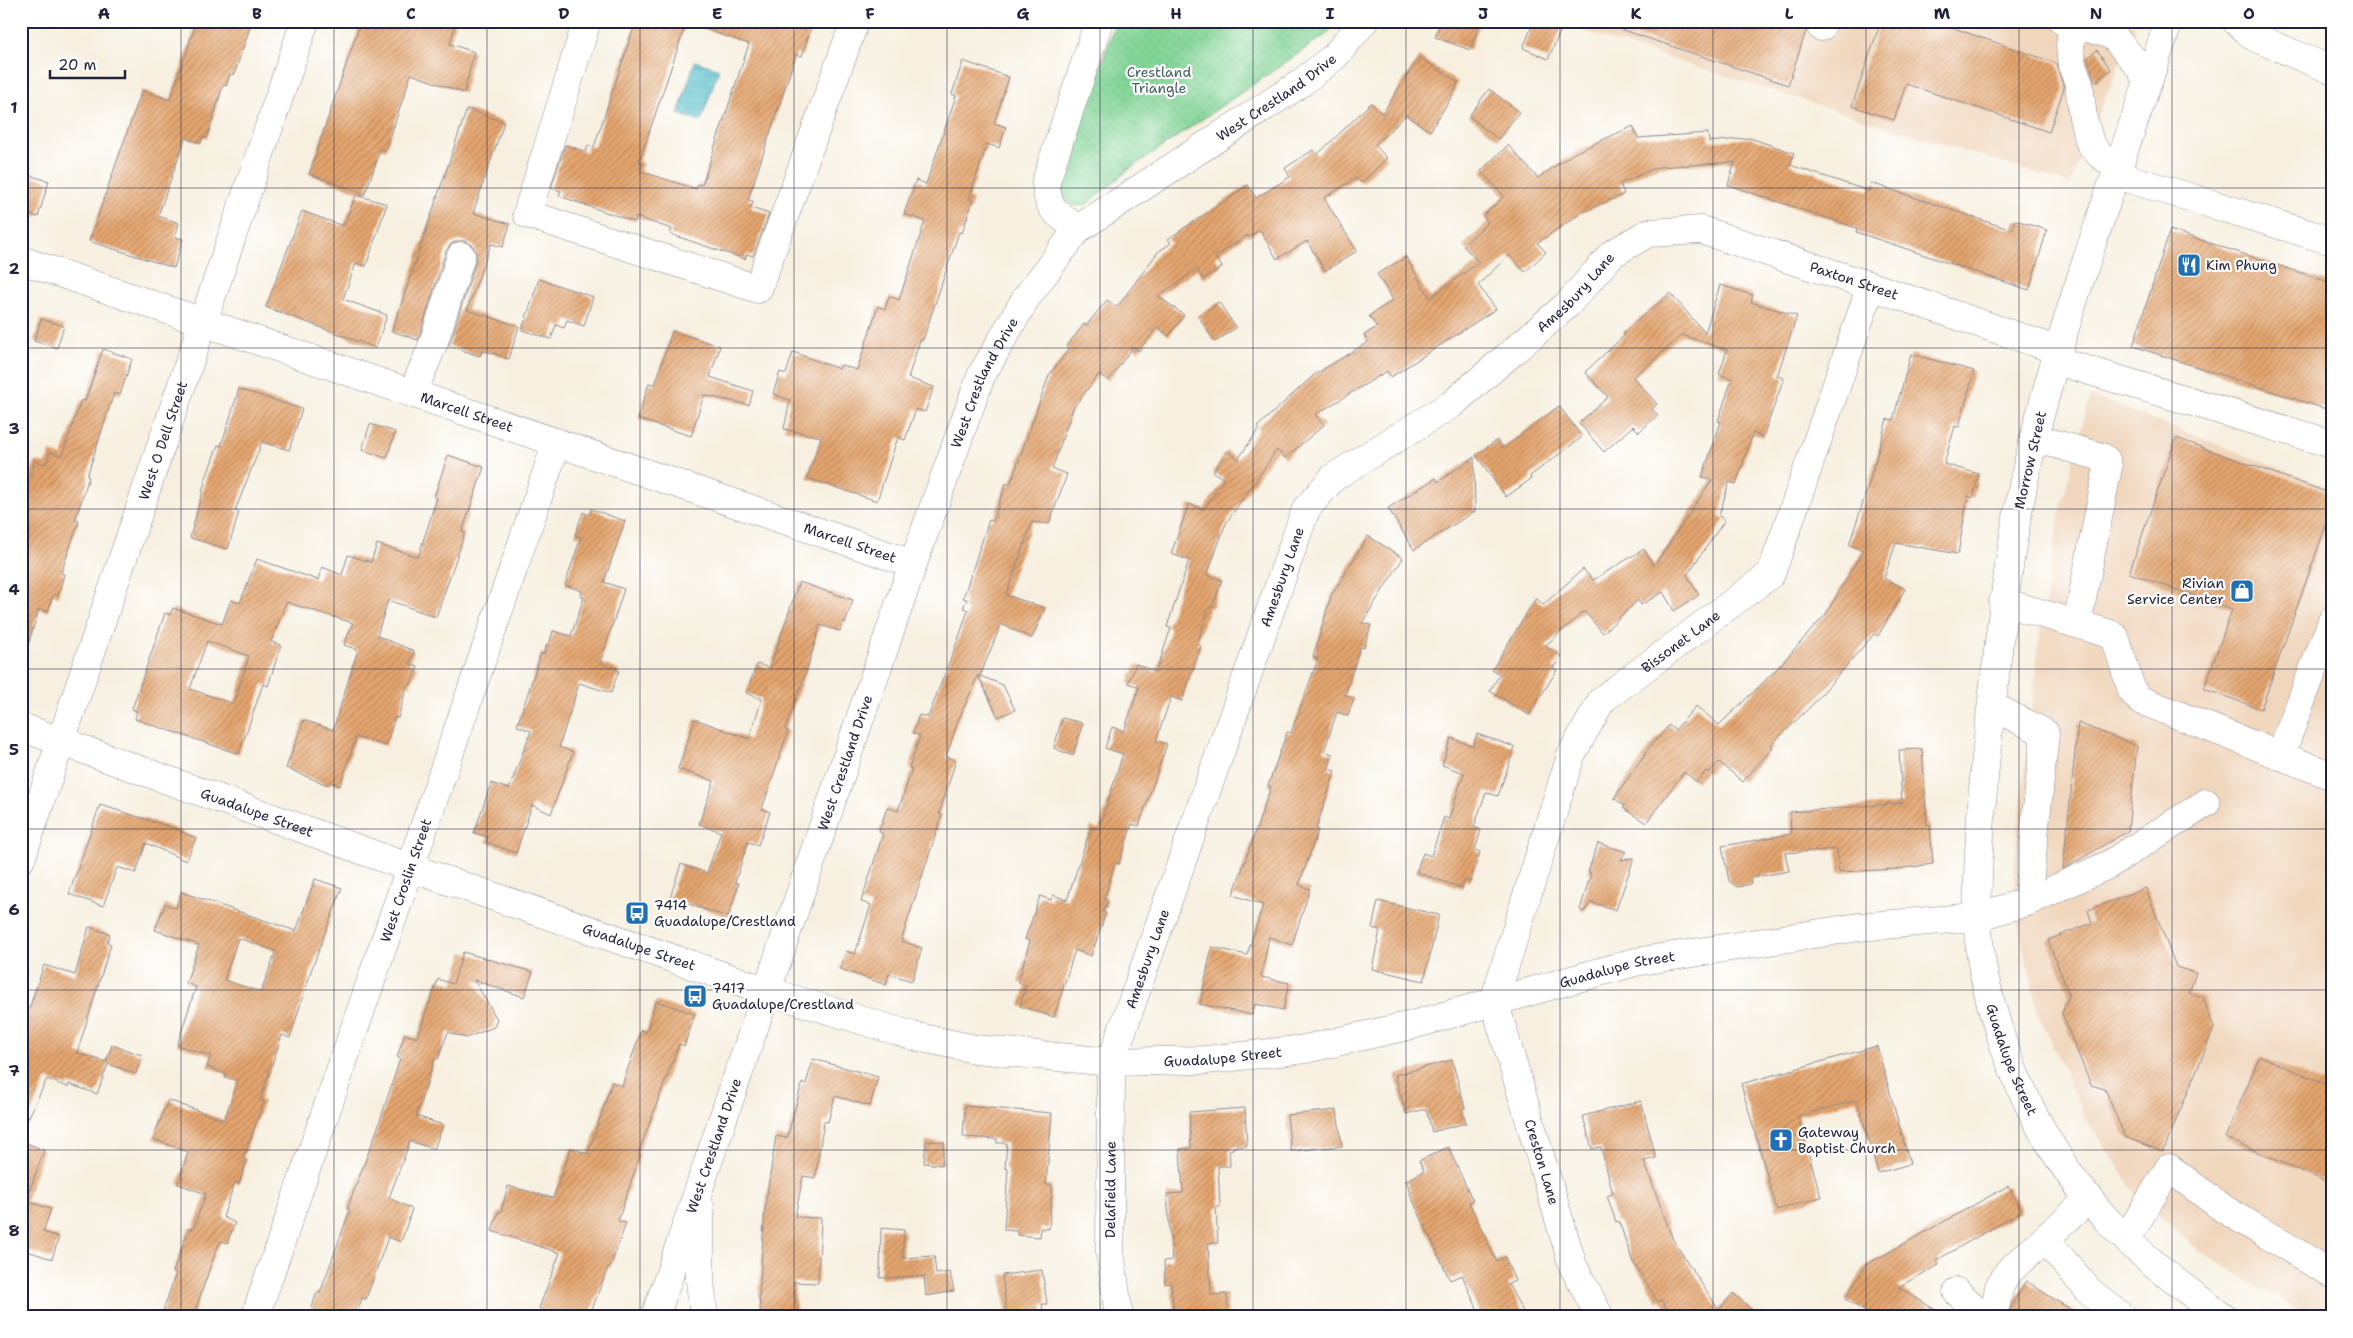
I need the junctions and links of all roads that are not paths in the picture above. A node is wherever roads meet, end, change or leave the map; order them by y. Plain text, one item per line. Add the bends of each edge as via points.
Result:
1 (305, 21) edge
2 (587, 21) edge
3 (855, 21) edge
4 (1099, 21) edge
5 (1364, 21) edge
6 (2169, 21) edge
7 (2236, 21) edge
8 (2068, 22) edge
9 (2103, 26) edge
10 (2332, 70) edge
11 (2148, 82) junction
12 (2118, 171) junction
13 (1078, 229) junction
14 (1648, 233) joint
15 (2332, 241) edge
16 (461, 256) dead end
17 (21, 260) edge
18 (1871, 286) junction
19 (205, 321) junction
20 (2056, 355) junction
21 (413, 392) junction
22 (2034, 438) junction
23 (558, 442) junction
24 (2332, 444) edge
25 (913, 564) junction
26 (2004, 602) junction
27 (2332, 620) edge
28 (2077, 624) junction
29 (1992, 706) junction
30 (21, 727) edge
31 (61, 741) junction
32 (2280, 756) junction
33 (2332, 776) edge
34 (2206, 803) dead end
35 (21, 859) edge
36 (410, 868) junction
37 (2027, 902) junction
38 (1976, 917) junction
39 (767, 991) junction
40 (1494, 1001) junction
41 (1111, 1062) junction
42 (701, 1183) junction
43 (2090, 1198) junction
44 (2127, 1238) junction
45 (2045, 1240) junction
46 (2332, 1274) edge
47 (1957, 1292) dead end
48 (255, 1317) edge
49 (655, 1317) edge
50 (704, 1317) edge
51 (1119, 1317) edge
52 (1600, 1317) edge
53 (2122, 1317) edge
54 (2224, 1317) edge

1 - 19 street, West O Dell Street
2 - 3 street via 527,214 758,289
4 - 13 street via 1046,181 1052,210
5 - 13 street, West Crestland Drive via 1335,56 1301,83
6 - 11 street, Morrow Street
7 - 10 street via 2254,37
8 - 9 street
8 - 12 street via 2072,66 2079,83 2082,118 2090,143
9 - 11 street via 2139,66
11 - 12 street, Morrow Street
12 - 15 street
12 - 20 street, Morrow Street
13 - 25 street, West Crestland Drive via 1026,298 981,376
14 - 18 street, Paxton Street via 1701,230
14 - 41 street, Amesbury Lane via 1612,254 1567,305 1452,404 1334,477 1306,509
16 - 21 street via 432,347
17 - 19 street, Marcell Street
18 - 20 street, Paxton Street
18 - 40 street, Bissonet Lane via 1771,574 1602,700 1571,755
19 - 21 street, Marcell Street
19 - 31 street, West O Dell Street
20 - 22 street, Morrow Street
20 - 24 street, Paxton Street
21 - 23 street, Marcell Street
22 - 26 street, Morrow Street via 2007,571
22 - 28 street via 2102,457 2108,467
23 - 25 street, Marcell Street
23 - 36 street, West Croslin Street
25 - 39 street, West Crestland Drive
26 - 28 street
26 - 29 street, Morrow Street
27 - 32 street
28 - 32 street via 2115,637 2132,691 2140,700
29 - 37 street via 2045,733
29 - 38 street, Morrow Street via 1983,774
30 - 31 street, Guadalupe Street
31 - 35 street, West O Dell Street
31 - 36 street, Guadalupe Street
32 - 33 street
34 - 37 street via 2108,866
36 - 39 street, Guadalupe Street
36 - 48 street, West Croslin Street
37 - 38 street
38 - 40 street, Guadalupe Street via 1859,927 1635,962
38 - 43 street, Guadalupe Street via 1986,984 2005,1047 2029,1106 2064,1167
39 - 41 street, Guadalupe Street via 940,1042 985,1050
39 - 42 street, West Crestland Drive
40 - 41 street, Guadalupe Street via 1305,1049 1206,1060
40 - 52 street, Creston Lane via 1573,1266
41 - 51 street, Delafield Lane via 1110,1251
42 - 49 street, West Crestland Drive
42 - 50 street via 700,1281
43 - 44 street, Guadalupe Street
43 - 45 street
44 - 46 street via 2169,1168 2224,1209
44 - 54 street, Guadalupe Street via 2162,1271
45 - 47 street via 2009,1271 1999,1287 1996,1304 1982,1315
45 - 53 street via 2088,1290

